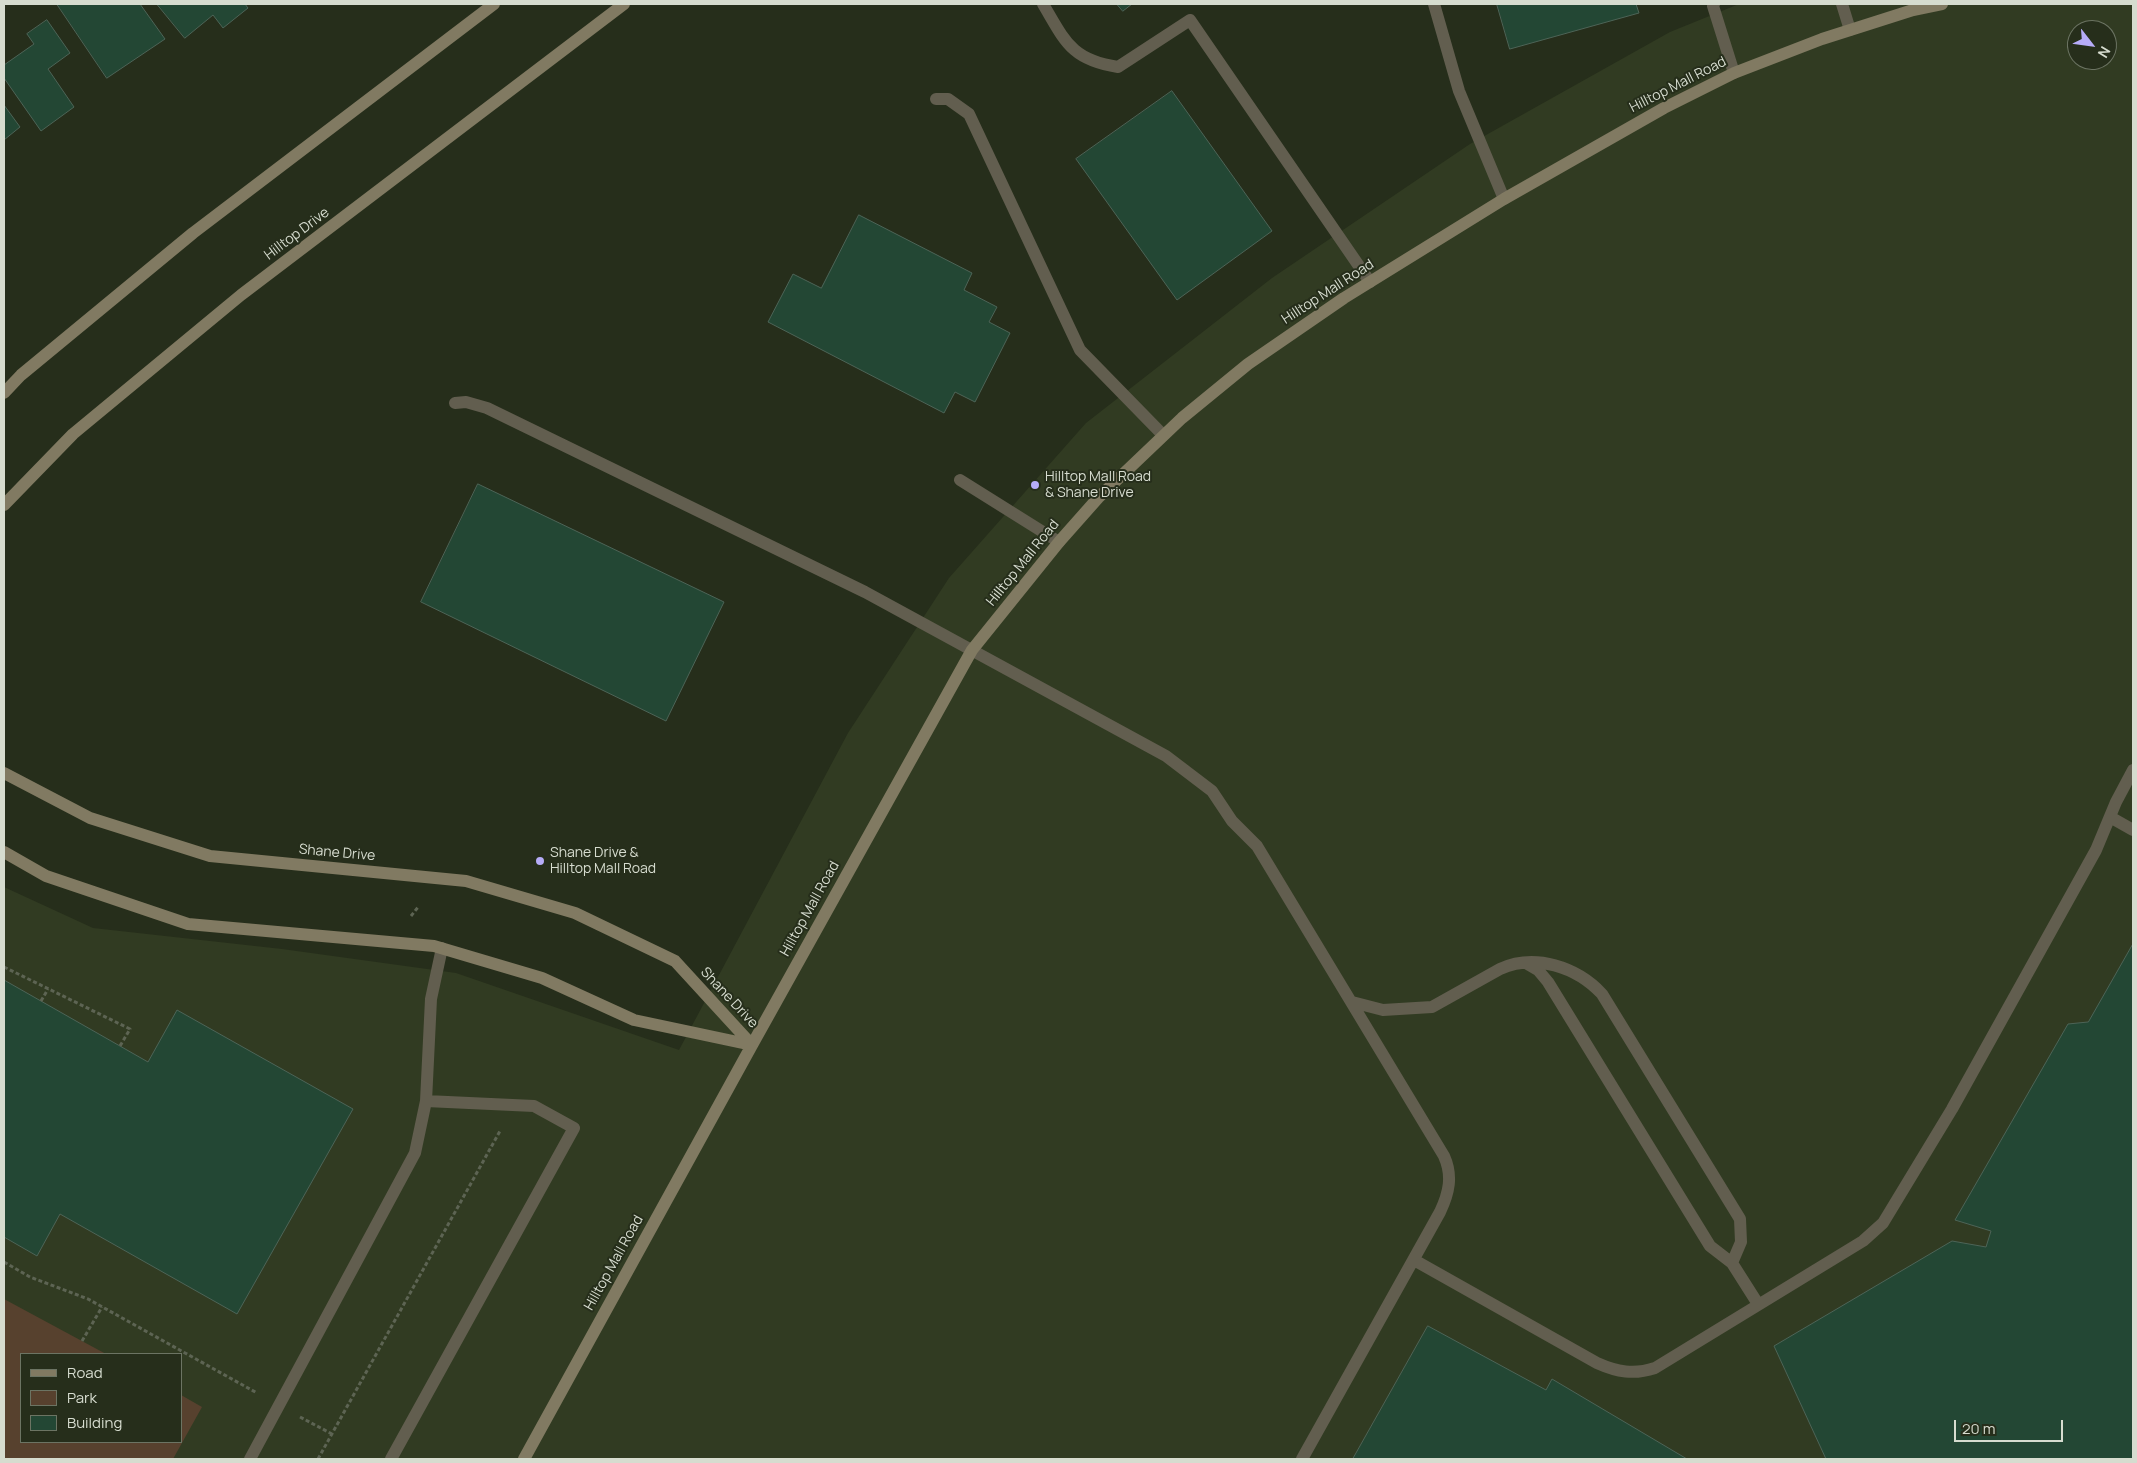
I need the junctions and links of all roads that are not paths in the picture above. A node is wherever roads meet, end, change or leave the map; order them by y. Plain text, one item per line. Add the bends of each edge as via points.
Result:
1 (494, 4) edge
2 (624, 4) edge
3 (1043, 4) edge
4 (1434, 4) edge
5 (1712, 4) edge
6 (1842, 4) edge
7 (1942, 4) edge
8 (1850, 30) junction
9 (1734, 73) junction
10 (936, 98) dead end
11 (1504, 199) junction
12 (1370, 282) junction
13 (4, 393) edge
14 (455, 403) dead end
15 (1163, 435) junction
16 (960, 480) dead end
17 (4, 505) edge
18 (1059, 542) junction
19 (972, 650) junction
20 (2133, 770) edge
21 (4, 773) edge
22 (2110, 817) junction
23 (2133, 830) edge
24 (4, 852) edge
25 (442, 948) junction
26 (1524, 961) junction
27 (1352, 1002) junction
28 (752, 1045) junction
29 (426, 1100) junction
30 (1414, 1260) junction
31 (1732, 1263) junction
32 (1758, 1304) junction
33 (250, 1459) edge
34 (391, 1459) edge
35 (524, 1459) edge
36 (1302, 1459) edge

1 - 13 street via 193,234
2 - 17 street, Hilltop Drive via 241,295 73,434
3 - 12 lane via 1066,44 1082,57 1100,65 1118,67 1190,20
4 - 11 lane via 1459,91
5 - 9 lane
6 - 8 lane
7 - 8 street, Hilltop Mall Road
8 - 9 street, Hilltop Mall Road
9 - 11 street, Hilltop Mall Road via 1656,112
10 - 15 lane via 948,99 969,114 1080,350
11 - 12 street, Hilltop Mall Road
12 - 15 street, Hilltop Mall Road via 1248,364
14 - 19 lane via 466,402 487,408 865,592
15 - 18 street, Hilltop Mall Road via 1098,498
16 - 18 lane
18 - 19 street, Hilltop Mall Road
19 - 27 lane via 1166,756 1212,791 1232,821 1258,846
19 - 28 street, Hilltop Mall Road
20 - 22 lane
21 - 28 street, Shane Drive via 90,818 210,856 466,881 575,913 675,961
22 - 23 lane
22 - 32 lane via 2096,850 1987,1046 1883,1223 1863,1242
24 - 25 street, Shane Drive via 46,876 188,924
25 - 28 street, Shane Drive via 542,978 634,1020
25 - 29 lane via 431,999
26 - 27 lane via 1500,969 1432,1007 1383,1010
26 - 31 lane via 1548,982 1710,1246
26 - 31 lane via 1569,970 1593,984 1602,994 1740,1220 1741,1242
27 - 30 lane via 1448,1165 1447,1196
28 - 35 street, Hilltop Mall Road
29 - 33 lane via 415,1153
29 - 34 lane via 534,1106 574,1128
30 - 32 lane via 1597,1363 1626,1372 1655,1368
30 - 36 lane
31 - 32 lane

